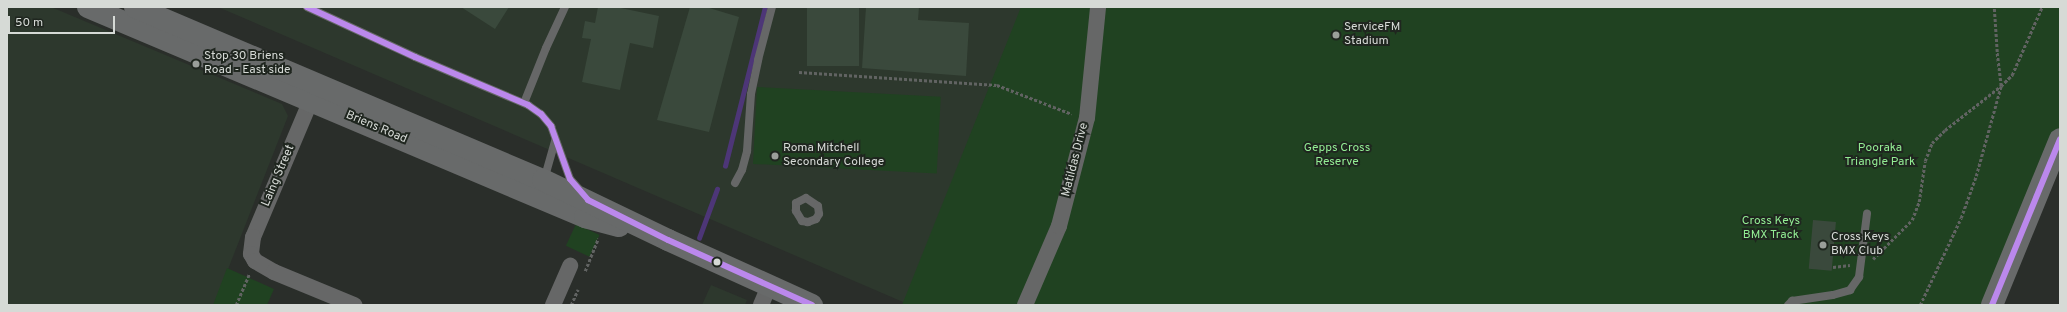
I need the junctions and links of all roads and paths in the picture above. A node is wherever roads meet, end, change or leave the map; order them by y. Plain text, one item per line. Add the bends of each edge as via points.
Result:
1 (88, 7) edge
2 (135, 7) edge
3 (307, 7) edge
4 (565, 7) edge
5 (772, 7) edge
6 (1098, 7) edge
7 (1994, 7) edge
8 (2042, 7) edge
9 (799, 72) dead end
10 (2001, 86) junction
11 (315, 92) junction
12 (524, 103) junction
13 (1078, 117) dead end
14 (2060, 139) edge
15 (555, 140) junction
16 (543, 180) junction
17 (735, 183) dead end
18 (524, 191) junction
19 (588, 200) junction
20 (1867, 214) dead end
21 (668, 240) junction
22 (253, 257) junction
23 (1861, 262) junction
24 (570, 266) dead end
25 (1833, 267) dead end
26 (765, 296) edge
27 (236, 305) edge
28 (354, 305) edge
29 (553, 305) edge
30 (812, 305) edge
31 (1025, 305) edge
32 (1788, 305) edge
33 (1920, 305) edge
34 (1992, 305) edge

1 - 11 main road, Briens Road
2 - 11 main road, Briens Road
3 - 12 lane via 415,57
4 - 12 lane
5 - 17 lane via 751,94 747,151
6 - 31 street, Matildas Drive via 1087,118 1059,226
7 - 10 path
8 - 10 path via 2012,75
9 - 13 path via 997,85
10 - 23 path via 1932,143 1924,161 1920,195 1912,220 1873,259
10 - 33 path via 1976,176 1961,218
11 - 16 main road, Briens Road
11 - 18 main road, Briens Road
11 - 22 street, Laing Street via 253,238
12 - 15 lane via 541,114 551,126
14 - 34 main road
15 - 16 lane
15 - 19 lane via 570,179
16 - 18 lane
16 - 19 main road, Briens Road
18 - 21 main road, Briens Road via 585,217
19 - 21 main road, Briens Road
20 - 23 lane
21 - 26 main road, Briens Road
22 - 27 path
22 - 28 street via 274,272
23 - 25 path
23 - 32 lane via 1859,277 1850,290 1792,301
24 - 29 street
26 - 30 main road, Briens Road

